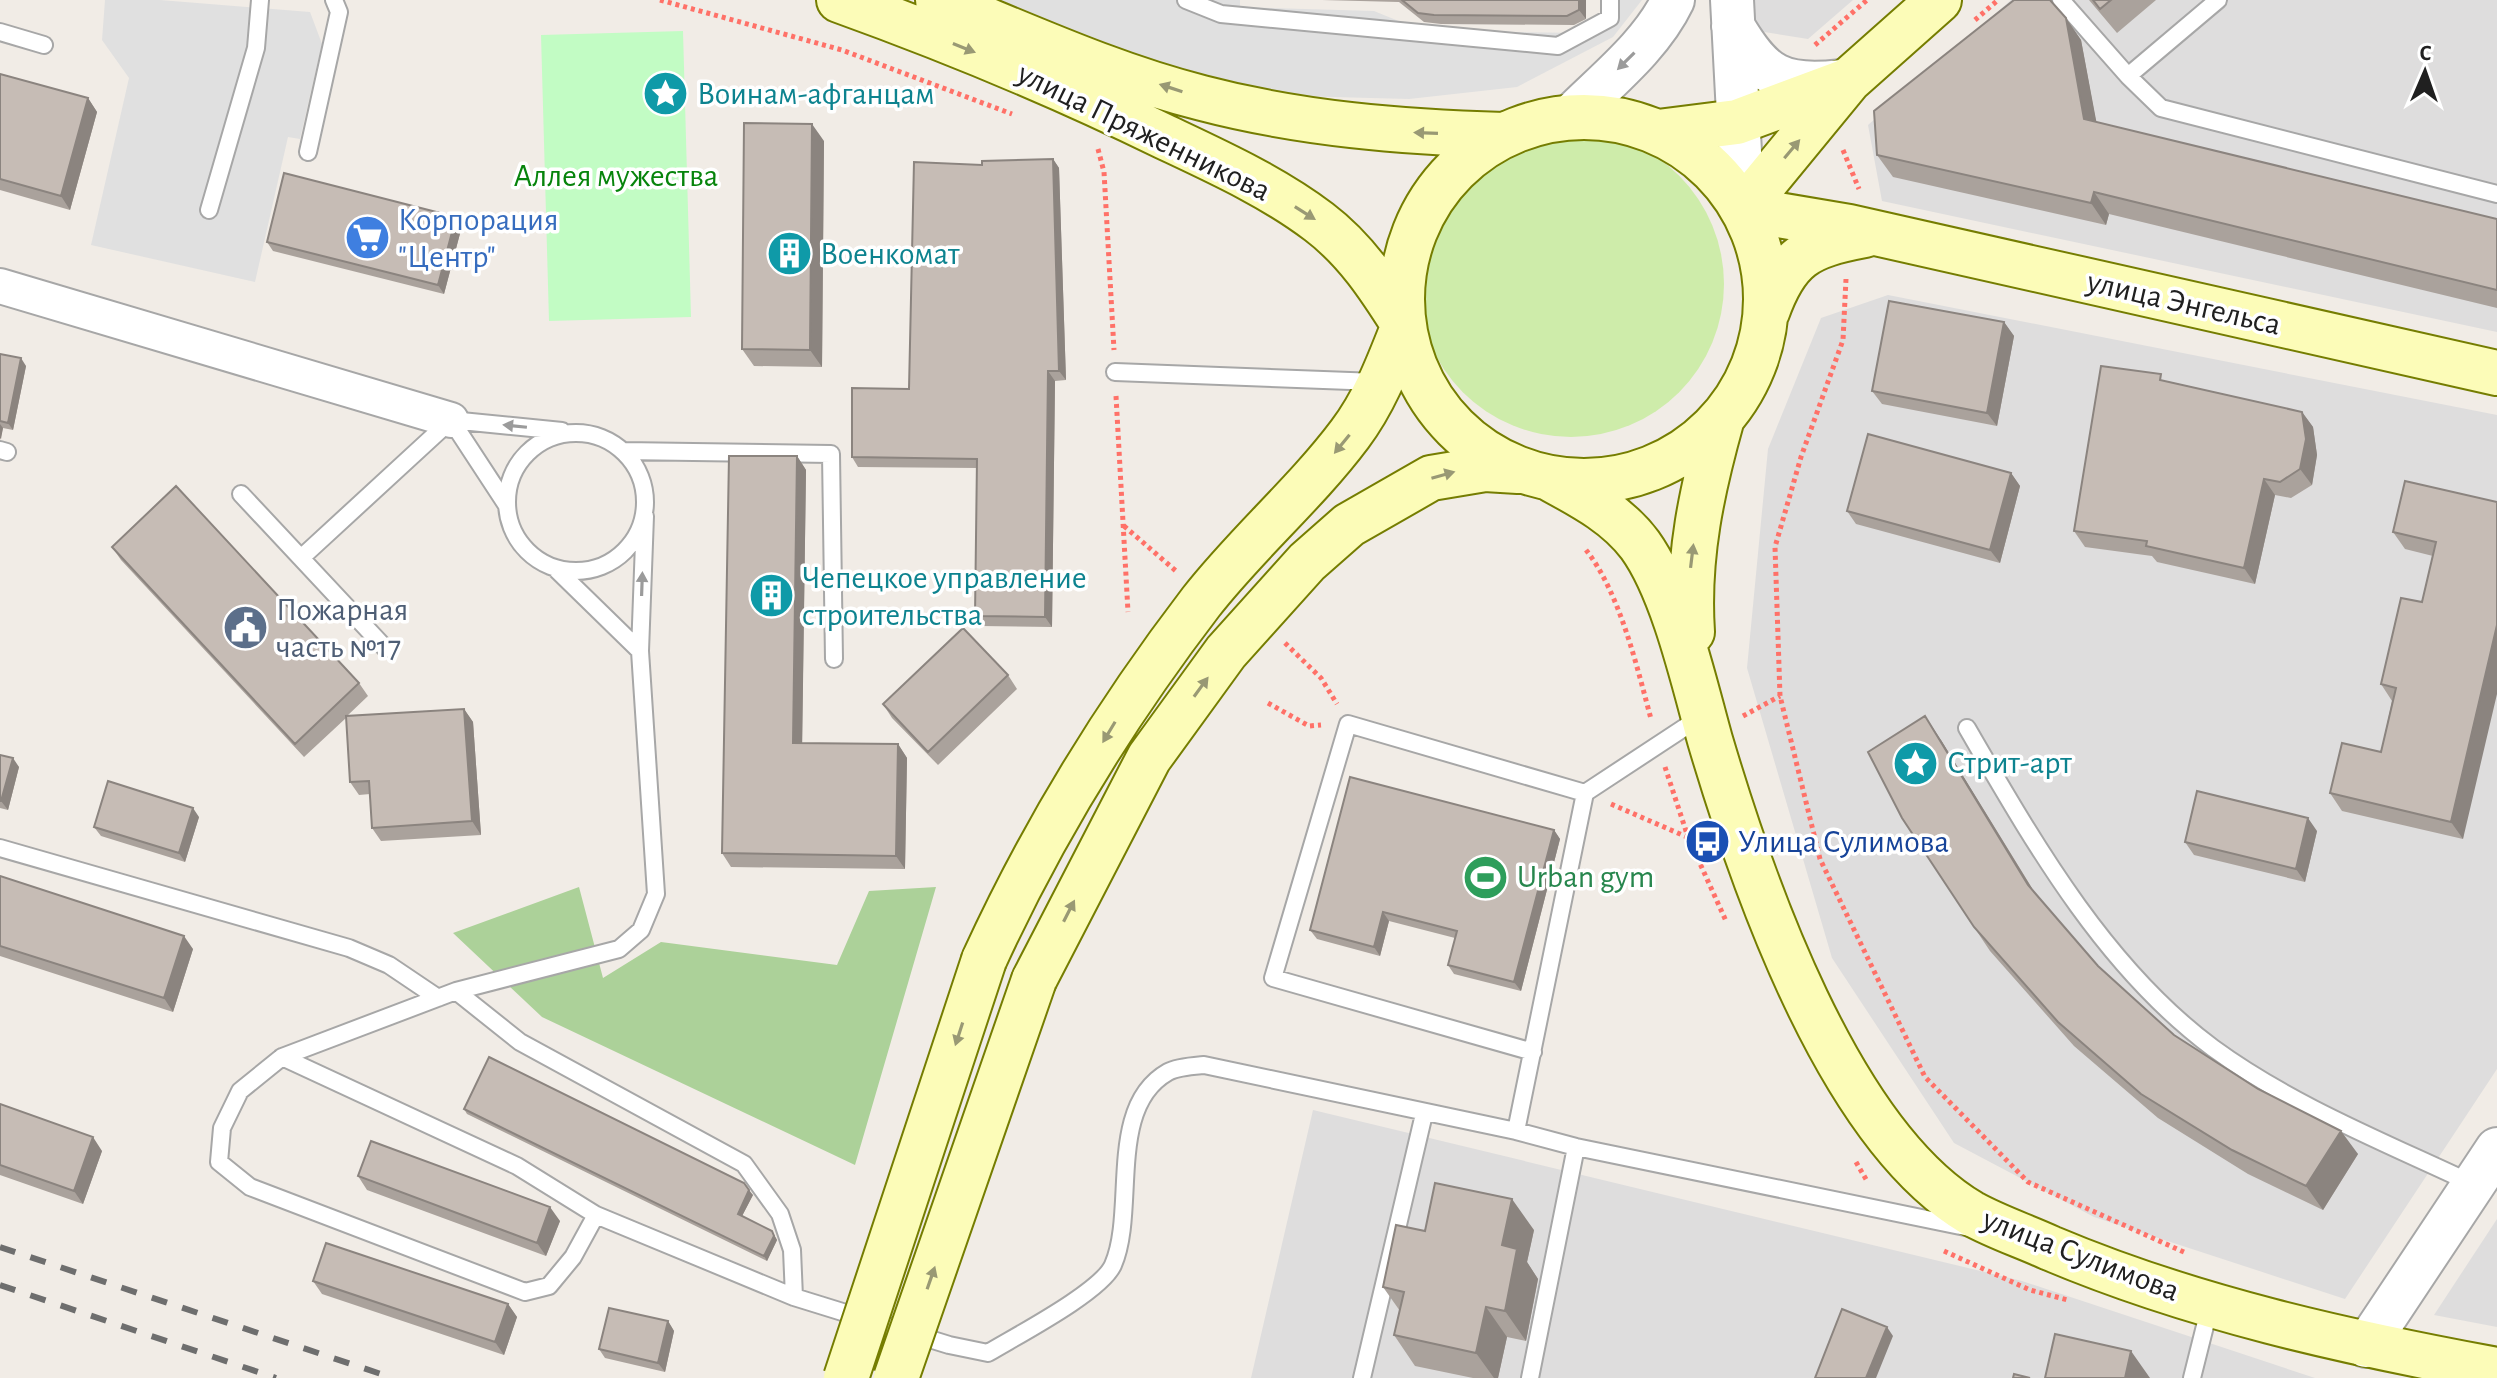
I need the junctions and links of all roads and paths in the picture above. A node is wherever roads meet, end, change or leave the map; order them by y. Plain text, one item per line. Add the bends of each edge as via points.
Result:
1 (260, 0) edge
2 (334, 0) edge
3 (660, 0) edge
4 (839, 0) edge
5 (1186, 0) edge
6 (1610, 0) edge
7 (1673, 0) edge
8 (1867, 0) edge
9 (1998, 0) edge
10 (2061, 0) edge
11 (2218, 0) edge
12 (919, 12) edge
13 (1732, 13) edge
14 (1954, 13) edge
15 (0, 32) edge
16 (44, 45) dead end
17 (1810, 49) dead end
18 (2128, 76) junction
19 (1849, 80) junction
20 (1022, 117) dead end
21 (1570, 117) junction
22 (1737, 122) junction
23 (1658, 132) junction
24 (1504, 135) junction
25 (1838, 136) dead end
26 (1097, 145) dead end
27 (308, 152) dead end
28 (2497, 194) edge
29 (1743, 209) junction
30 (209, 210) dead end
31 (1856, 233) junction
32 (0, 286) edge
33 (1766, 317) junction
34 (1404, 325) junction
35 (1115, 372) junction
36 (2497, 373) edge
37 (1381, 382) junction
38 (1722, 418) junction
39 (451, 420) junction
40 (580, 433) junction
41 (623, 451) junction
42 (1537, 474) junction
43 (241, 494) dead end
44 (506, 504) junction
45 (645, 516) junction
46 (1124, 526) junction
47 (1580, 544) dead end
48 (301, 558) junction
49 (557, 570) junction
50 (1183, 577) dead end
51 (1128, 612) dead end
52 (1296, 632) dead end
53 (1285, 643) junction
54 (386, 649) dead end
55 (640, 651) junction
56 (1276, 655) dead end
57 (834, 659) dead end
58 (1321, 678) dead end
59 (1699, 702) junction
60 (1268, 703) dead end
61 (1348, 724) junction
62 (1967, 728) dead end
63 (1658, 743) junction
64 (1585, 793) junction
65 (1688, 837) junction
66 (0, 848) edge
67 (1731, 931) dead end
68 (456, 991) junction
69 (438, 998) junction
70 (1533, 1052) junction
71 (282, 1057) junction
72 (1424, 1114) junction
73 (1516, 1131) junction
74 (1576, 1147) junction
75 (2497, 1149) edge
76 (1854, 1159) dead end
77 (2474, 1184) junction
78 (1884, 1210) junction
79 (596, 1215) junction
80 (2034, 1241) junction
81 (1943, 1250) dead end
82 (2201, 1259) dead end
83 (794, 1297) junction
84 (2072, 1302) dead end
85 (2210, 1304) junction
86 (2366, 1346) junction
87 (2497, 1370) edge
88 (846, 1378) edge
89 (896, 1378) edge
90 (1362, 1378) edge
91 (1530, 1378) edge
92 (2192, 1378) edge

1 - 30 lane via 256,48
2 - 27 lane via 339,12
3 - 20 path via 842,50
4 - 12 main road, улица Пряженникова
5 - 6 lane via 1221,14 1558,46 1610,18
7 -> 21 street via 1639,49
8 - 17 path
9 - 14 path
10 - 18 lane
11 - 18 lane
24 -> 12 main road, улица Пряженникова via 1403,132 1301,119 1200,98
12 -> 34 main road, улица Пряженникова via 1247,176 1320,222 1373,277
13 - 19 street via 1755,62 1782,80 1810,85
13 - 22 street
14 - 19 main road
15 - 16 lane
18 - 28 lane via 2161,108
19 - 22 main road
29 -> 19 main road
21 - 23 main road via 1623,121
21 - 24 main road
22 - 23 main road
22 - 29 street
23 - 29 main road via 1710,167
24 - 34 main road via 1461,164 1429,203 1406,256
25 - 31 path via 1861,196
26 - 35 path via 1104,172
29 - 31 main road, улица Энгельса
29 - 33 main road via 1762,258
31 - 33 main road via 1793,261
31 - 36 main road, улица Энгельса
31 - 82 path via 1843,340 1775,547 1780,696 1820,859 1925,1077 2028,1182
32 - 39 street
33 - 38 main road via 1758,355
34 - 37 main road
34 - 42 main road, улица Сулимова via 1411,357 1428,393 1455,428 1484,451
35 - 37 lane
35 - 46 path
37 -> 88 main road, bridge via 1352,432 1313,480 1203,600 1117,718 1047,835 984,960
38 - 42 main road via 1694,444 1646,470 1592,481
59 -> 38 main road, улица Сулимова via 1689,584 1700,496
40 -> 39 lane
39 - 44 lane
39 - 48 lane
40 - 41 lane via 603,438
40 - 44 lane via 556,435 534,446 514,472
41 - 45 lane via 638,470
41 - 57 lane via 831,454
42 - 59 main road, улица Сулимова via 1618,521 1640,545 1659,579
89 -> 42 main road, bridge via 1034,980 1149,758 1226,652 1307,562 1349,525 1431,478 1485,469
43 - 48 lane
44 - 49 lane via 521,545
45 - 49 lane via 636,539 620,557 601,568
55 -> 45 lane
46 - 50 path
46 - 51 path
47 - 63 path via 1606,586 1634,654
48 - 54 lane
49 - 55 lane
52 - 53 path
53 - 56 path
53 - 58 path
55 - 68 lane via 656,894 641,930 619,949
59 - 63 lane
59 - 80 main road, улица Сулимова via 1762,897 1804,997 1843,1066 1909,1161 1970,1212
60 - 61 path via 1309,726
61 - 64 lane
61 - 70 lane via 1273,978
62 - 77 lane via 2075,901 2141,984 2213,1048 2303,1104
63 - 64 lane
63 - 65 path
64 - 65 path
64 - 70 lane
65 - 67 path
66 - 69 lane via 349,948 389,965
68 - 69 lane
68 - 83 lane via 520,1042 744,1164 780,1214 792,1250
69 - 71 lane
70 - 73 lane
71 - 79 lane via 517,1166
71 - 79 lane via 240,1091 222,1128 219,1162 250,1187 525,1292 549,1286 573,1257
72 - 73 lane
72 - 83 lane via 1204,1065 1170,1070 1142,1092 1124,1169 1112,1268 1078,1298 988,1353
72 - 90 lane
73 - 74 lane
74 - 78 lane
74 - 91 lane
75 - 77 street
76 - 78 path
77 - 86 street
78 - 80 lane
79 - 83 lane
80 - 85 main road, улица Сулимова via 2110,1273
81 - 84 path via 2030,1290
85 - 86 main road, улица Сулимова
85 - 92 lane
86 - 87 main road, улица Сулимова

